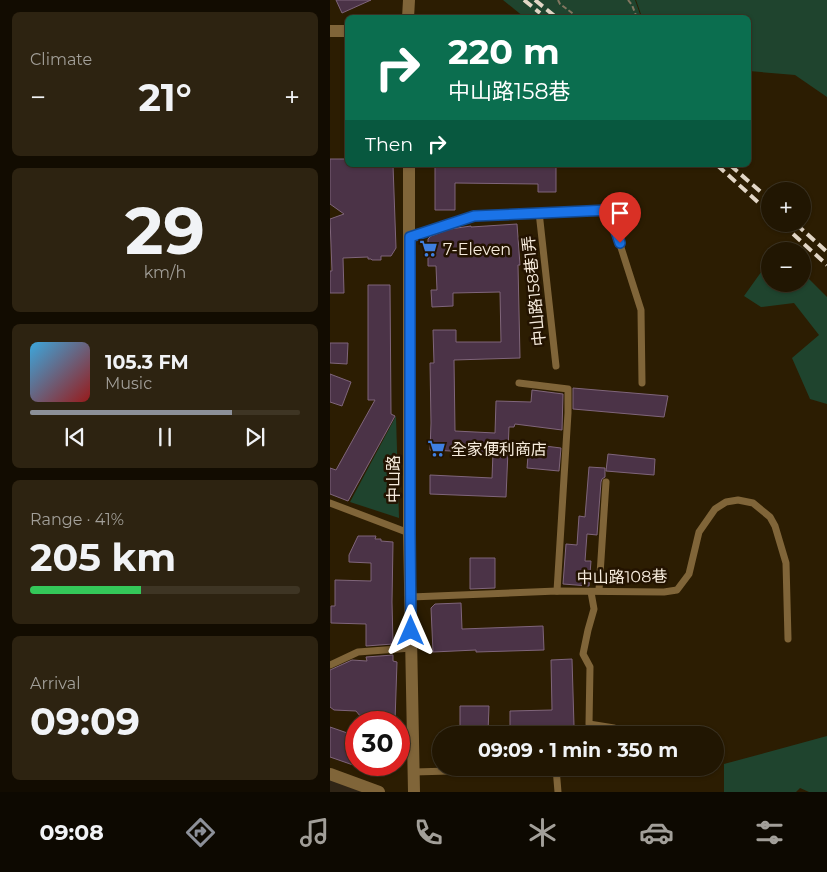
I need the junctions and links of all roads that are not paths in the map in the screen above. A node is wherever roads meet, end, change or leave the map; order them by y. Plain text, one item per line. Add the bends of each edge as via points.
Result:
1 (409, 0) edge
2 (408, 15) edge
3 (330, 31) edge
4 (345, 31) edge
5 (409, 167) edge
6 (539, 212) junction
7 (410, 237) junction
8 (556, 366) dead end
9 (519, 382) dead end
10 (642, 384) dead end
11 (606, 482) dead end
12 (330, 503) edge
13 (410, 533) junction
14 (600, 590) junction
15 (557, 591) junction
16 (590, 592) junction
17 (411, 597) junction
18 (788, 639) dead end
19 (411, 648) junction
20 (330, 665) edge
21 (602, 726) edge
22 (432, 771) edge
23 (414, 772) junction
24 (330, 774) edge
25 (557, 776) edge
26 (379, 792) edge
27 (414, 792) edge
28 (558, 792) edge

1 - 2 street
3 - 4 street
5 - 7 street, 中山路
6 - 7 lane via 474,216
6 - 8 lane, 中山路158巷1弄
6 - 10 lane via 609,210 641,310
7 - 13 street, 中山路
9 - 15 lane via 568,389
11 - 14 lane
12 - 13 lane
13 - 17 street, 中山路
14 - 16 lane, 中山路108巷
14 - 18 lane, 中山路108巷 via 676,590 688,574 699,532 715,510 726,502 753,503 770,517 775,526 786,563
15 - 16 lane, 中山路108巷
15 - 17 lane, 中山路108巷
16 - 21 lane via 594,610 583,654 590,667 589,724
17 - 19 street, 中山路
19 - 20 lane via 358,652
19 - 23 street, 中山路
22 - 23 lane
23 - 27 street, 中山路
24 - 26 street
25 - 28 lane

